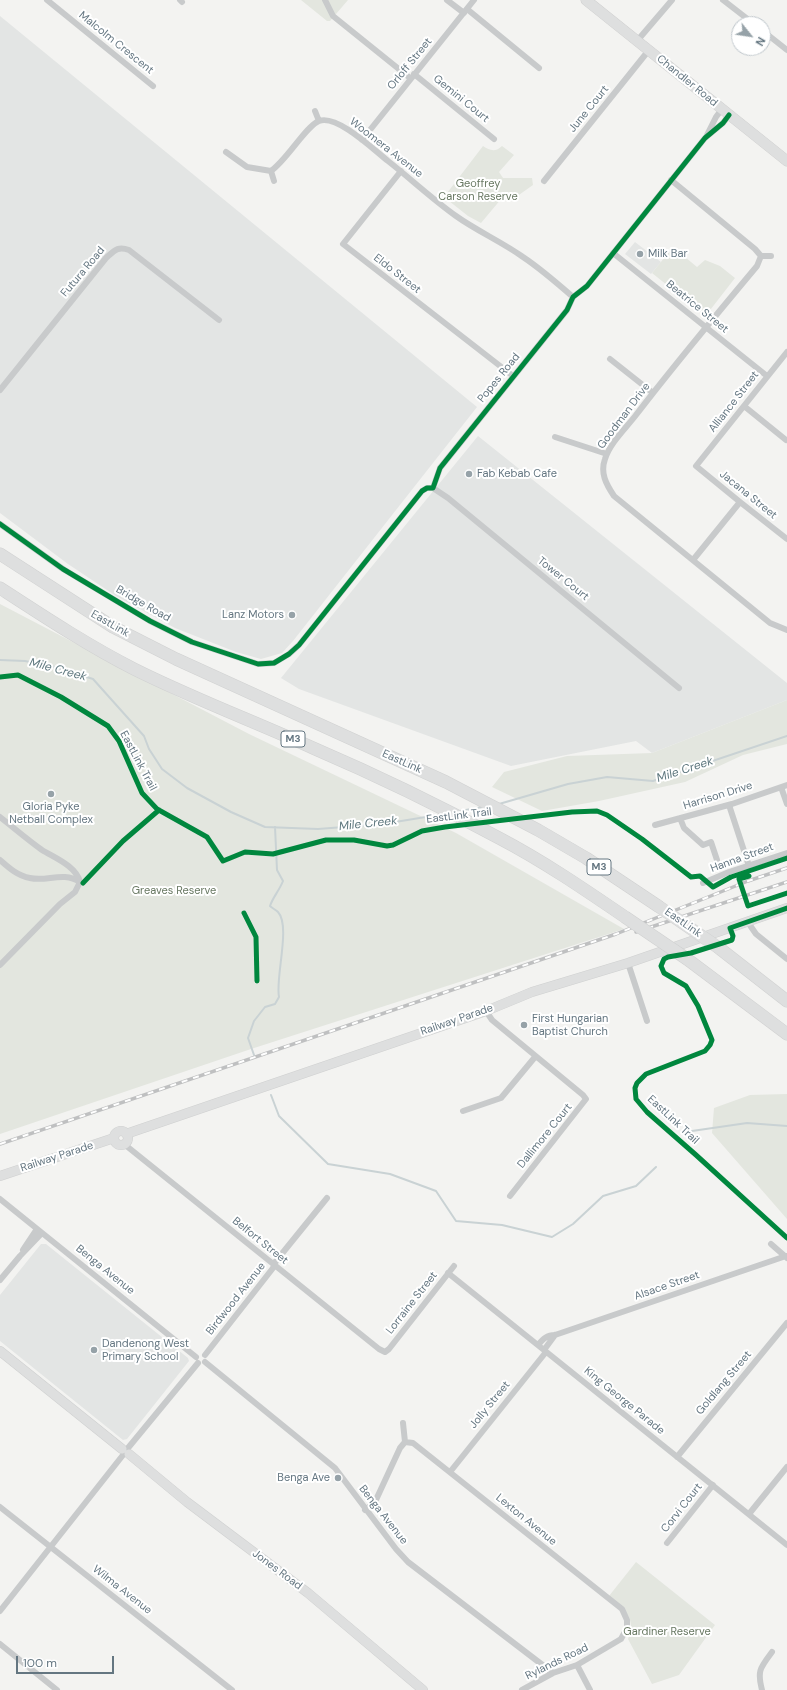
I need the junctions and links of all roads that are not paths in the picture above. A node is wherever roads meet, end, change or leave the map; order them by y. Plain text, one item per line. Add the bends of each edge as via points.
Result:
1 (47, 0) edge
2 (325, 0) edge
3 (447, 0) edge
4 (474, 0) edge
5 (586, 0) edge
6 (672, 0) edge
7 (724, 0) edge
8 (465, 11) junction
9 (744, 16) edge
10 (771, 37) edge
11 (637, 41) junction
12 (649, 50) junction
13 (787, 50) edge
14 (539, 68) dead end
15 (412, 76) junction
16 (153, 86) dead end
17 (315, 111) dead end
18 (726, 112) junction
19 (319, 120) junction
20 (494, 139) dead end
21 (362, 140) junction
22 (226, 152) dead end
23 (786, 158) edge
24 (271, 171) junction
25 (401, 171) junction
26 (671, 180) junction
27 (274, 181) dead end
28 (544, 181) dead end
29 (613, 253) junction
30 (761, 256) junction
31 (771, 256) dead end
32 (573, 297) junction
33 (219, 320) dead end
34 (706, 328) junction
35 (787, 352) edge
36 (610, 359) dead end
37 (513, 376) junction
38 (768, 376) junction
39 (0, 390) edge
40 (653, 393) junction
41 (744, 406) junction
42 (555, 437) dead end
43 (786, 440) edge
44 (607, 454) junction
45 (696, 466) joint
46 (433, 488) junction
47 (740, 502) junction
48 (0, 524) edge
49 (787, 539) edge
50 (0, 554) edge
51 (693, 560) junction
52 (0, 588) edge
53 (787, 630) edge
54 (679, 688) dead end
55 (784, 786) edge
56 (787, 804) edge
57 (729, 805) junction
58 (0, 817) edge
59 (680, 818) junction
60 (655, 825) dead end
61 (787, 853) edge
62 (0, 860) edge
63 (717, 860) dead end
64 (749, 866) junction
65 (80, 882) junction
66 (703, 883) dead end
67 (787, 908) edge
68 (747, 921) junction
69 (787, 959) edge
70 (628, 963) junction
71 (0, 965) edge
72 (787, 1001) edge
73 (486, 1011) junction
74 (647, 1021) dead end
75 (787, 1034) edge
76 (535, 1057) junction
77 (463, 1111) dead end
78 (126, 1134) junction
79 (114, 1138) junction
80 (124, 1144) junction
81 (0, 1176) edge
82 (510, 1196) dead end
83 (327, 1198) dead end
84 (0, 1199) edge
85 (40, 1231) junction
86 (771, 1244) dead end
87 (786, 1257) edge
88 (274, 1264) junction
89 (454, 1266) dead end
90 (448, 1274) junction
91 (0, 1280) edge
92 (787, 1323) edge
93 (555, 1335) junction
94 (538, 1345) junction
95 (0, 1351) edge
96 (545, 1351) junction
97 (385, 1352) joint
98 (196, 1357) junction
99 (205, 1358) junction
100 (198, 1363) junction
101 (403, 1423) dead end
102 (405, 1442) junction
103 (126, 1451) junction
104 (677, 1457) junction
105 (787, 1467) edge
106 (450, 1472) junction
107 (713, 1485) junction
108 (0, 1507) edge
109 (366, 1510) junction
110 (749, 1514) junction
111 (667, 1543) dead end
112 (787, 1545) edge
113 (50, 1548) junction
114 (0, 1611) edge
115 (621, 1639) joint
116 (0, 1644) edge
117 (772, 1652) dead end
118 (577, 1665) junction
119 (553, 1673) junction
120 (57, 1690) edge
121 (232, 1690) edge
122 (423, 1690) edge
123 (522, 1690) edge
124 (590, 1690) edge
125 (762, 1690) edge

1 - 16 street, Malcolm Crescent
2 - 15 street, Gemini Court via 333,16
3 - 8 street
4 - 8 street, Orloff Street
5 - 11 main road, Chandler Road
6 - 11 street
7 - 9 street
8 - 14 street
8 - 15 street, Orloff Street
10 - 13 street
11 - 12 main road, Chandler Road
12 - 18 main road, Chandler Road
12 - 28 street, June Court
15 - 20 street, Gemini Court
15 - 21 street, Orloff Street
17 - 19 street
18 - 23 main road, Chandler Road
18 - 26 street, Popes Road via 723,123 705,138
19 - 21 street, Woomera Avenue via 344,126
19 - 24 street via 311,126 280,165
21 - 25 street, Woomera Avenue
22 - 24 street via 247,167
24 - 27 street
25 - 32 street, Woomera Avenue via 455,215 523,257
25 - 37 street, Eldo Street via 343,244
26 - 29 street, Popes Road
26 - 30 street
29 - 32 street, Popes Road via 587,286
29 - 34 street, Beatrice Street
30 - 31 street
30 - 34 street, Goodman Drive via 757,266
32 - 37 street, Popes Road via 567,310
33 - 39 street, Futura Road via 129,250 115,250
34 - 38 street, Beatrice Street
34 - 40 street, Goodman Drive
35 - 38 street, Alliance Street
36 - 40 street
37 - 46 street, Popes Road via 440,468
38 - 41 street, Alliance Street
40 - 44 street, Goodman Drive
41 - 43 street
41 - 45 street, Alliance Street
42 - 44 street
44 - 51 street, Goodman Drive via 603,473 606,485 614,496
45 - 47 street, Jacana Street
46 - 48 street, Bridge Road via 422,490 299,645 274,663 258,664 192,642 150,621 62,569
46 - 54 street, Tower Court
47 - 49 street, Jacana Street
47 - 51 street
50 - 72 highway, EastLink / M3, bridge via 113,627 155,649 446,782 538,830 586,858 658,906 719,948
51 - 53 street, Goodman Drive via 770,623
52 - 75 highway, M3, bridge via 134,669 314,748 499,838 566,877 687,959
55 - 56 street
55 - 57 street, Harrison Drive
57 - 59 street, Harrison Drive
57 - 64 street
58 - 65 street via 44,851 56,857
59 - 60 street, Harrison Drive
59 - 63 street via 684,828 703,845 711,842
61 - 64 street, Hanna Street
62 - 65 street via 14,872 29,878 66,876
64 - 66 street, Hanna Street
65 - 71 street via 75,892
67 - 68 main road, Railway Parade
68 - 69 street via 756,934
68 - 70 main road, Railway Parade
70 - 73 main road, Railway Parade via 532,992
70 - 74 street
73 - 76 street, Dallimore Court via 492,1020
73 - 78 main road, Railway Parade
76 - 77 street via 500,1098
76 - 82 street, Dallimore Court via 586,1099
78 - 79 main road via 123,1131 119,1132
78 - 80 main road via 128,1139
79 - 80 main road via 118,1144
79 - 81 main road, Railway Parade
80 - 88 street, Belfort Street
83 - 88 street, Birdwood Avenue
84 - 85 street, Benga Avenue
85 - 91 street
85 - 98 street, Benga Avenue
86 - 87 street
87 - 93 street, Alsace Street
88 - 97 street, Belfort Street
88 - 99 street, Birdwood Avenue
89 - 90 street, Lorraine Street
90 - 94 street, King George Parade
90 - 97 street, Lorraine Street
92 - 104 street, Goldlang Street
93 - 94 street, Alsace Street via 544,1338
93 - 96 street
94 - 96 street, King George Parade
95 - 103 main road, Jones Road
96 - 104 street, King George Parade
96 - 106 street, Jolly Street
98 - 99 street via 201,1354
98 - 100 street
99 - 100 street via 203,1364
99 - 109 street, Benga Avenue via 335,1468
100 - 103 street
101 - 102 street
102 - 106 street, Lexton Avenue via 413,1443
102 - 109 street via 375,1502
103 - 113 street
103 - 122 main road, Jones Road via 187,1502 308,1594
104 - 107 street, King George Parade
105 - 110 street
106 - 115 street, Lexton Avenue via 622,1609 627,1620 627,1628
107 - 110 street, King George Parade
107 - 111 street, Corvi Court
108 - 113 street, Wilma Avenue
109 - 119 street, Benga Avenue via 408,1562
110 - 112 street, King George Parade
113 - 114 street
113 - 121 street, Wilma Avenue
115 - 118 street, Rylands Road
116 - 120 street
117 - 125 street via 758,1676
118 - 119 street, Rylands Road
118 - 124 street
119 - 123 street, Rylands Road

